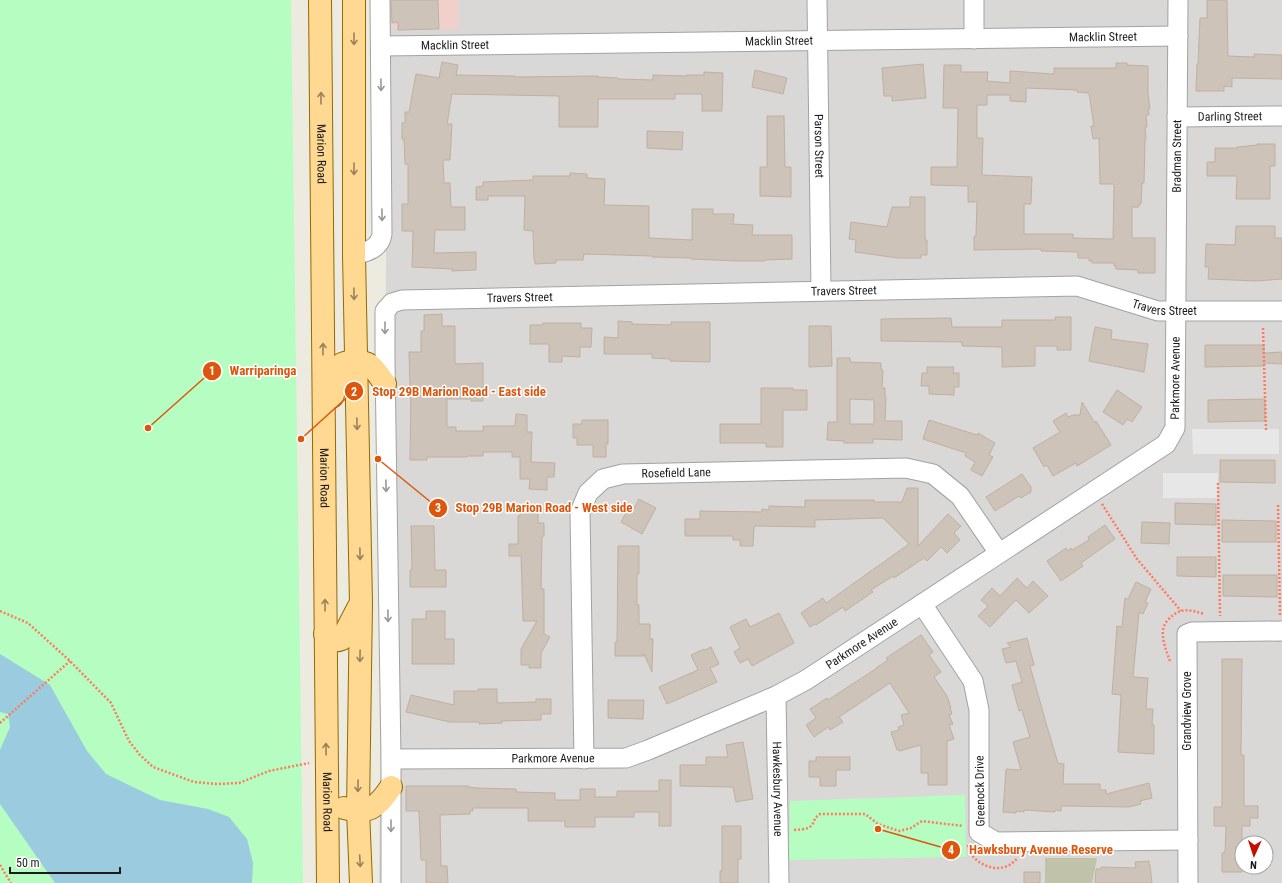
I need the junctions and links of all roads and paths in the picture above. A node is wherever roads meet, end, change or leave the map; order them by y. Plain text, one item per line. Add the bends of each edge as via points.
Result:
1 (320, 0) edge
2 (354, 0) edge
3 (380, 0) edge
4 (818, 0) edge
5 (974, 0) edge
6 (1178, 0) edge
7 (1178, 36) junction
8 (974, 39) junction
9 (818, 41) junction
10 (381, 46) junction
11 (1282, 116) edge
12 (1177, 117) junction
13 (322, 235) junction
14 (354, 255) junction
15 (821, 291) junction
16 (1282, 311) edge
17 (1176, 312) junction
18 (1263, 327) dead end
19 (356, 361) junction
20 (385, 384) junction
21 (323, 416) junction
22 (1266, 430) dead end
23 (1218, 483) dead end
24 (1278, 504) dead end
25 (1096, 508) dead end
26 (999, 554) junction
27 (360, 603) junction
28 (922, 604) junction
29 (0, 611) edge
30 (1181, 611) dead end
31 (1220, 618) dead end
32 (1281, 625) edge
33 (325, 634) junction
34 (70, 661) junction
35 (776, 696) junction
36 (0, 723) edge
37 (584, 758) junction
38 (391, 759) junction
39 (326, 763) junction
40 (391, 787) junction
41 (327, 788) junction
42 (358, 810) junction
43 (966, 827) dead end
44 (790, 831) dead end
45 (1188, 840) junction
46 (0, 865) edge
47 (11, 883) edge
48 (328, 883) edge
49 (361, 883) edge
50 (391, 883) edge
51 (779, 883) edge
52 (1188, 883) edge

13 -> 1 main road, Marion Road
2 -> 14 main road
3 - 10 street
4 - 9 street, Parson Street
5 - 8 street
6 - 7 street, Bradman Street
7 - 8 street, Macklin Street
7 - 12 street, Bradman Street
8 - 9 street, Macklin Street
9 - 10 street, Macklin Street
9 - 15 street, Parson Street
10 -> 14 street via 382,234 375,248
11 - 12 street, Darling Street
12 - 17 street, Bradman Street
13 - 14 main road via 340,251
21 -> 13 main road, Marion Road
14 -> 19 main road
15 - 17 street, Travers Street via 1077,286 1158,312
15 -> 20 street, Travers Street via 402,300 392,303 385,312
16 - 17 street, Travers Street
17 - 26 street, Parkmore Avenue via 1175,428 1166,444
18 - 22 path
19 - 20 main road via 372,365
19 - 21 main road via 339,366 334,392
19 -> 27 main road
20 -> 38 street
33 -> 21 main road, Marion Road
23 - 31 path
24 - 32 path
25 - 30 path via 1102,504 1137,560
26 - 28 street, Parkmore Avenue
26 - 37 street, Rosefield Lane via 960,496 933,474 906,468 623,474 604,478 588,493 580,512
27 - 33 main road via 342,639 333,641
27 -> 42 main road
28 - 35 street, Parkmore Avenue via 806,680
28 - 45 street, Greenock Drive via 973,681 979,710 979,832 996,842
29 - 34 path via 28,623
32 - 45 street, Grandview Grove via 1187,634
39 -> 33 main road, Marion Road
34 - 36 path
34 - 39 path via 110,703 129,741 153,767 194,782 217,784 239,783 269,771
35 - 37 street, Parkmore Avenue via 626,758
35 - 51 street, Hawkesbury Avenue
37 - 38 street, Parkmore Avenue
38 - 40 street
39 - 41 main road, Marion Road
40 - 42 main road via 374,807
40 -> 50 street
41 - 42 main road via 340,805
41 - 48 main road, Marion Road
42 -> 49 main road
43 - 44 path via 922,821 912,828 899,831 878,824 865,814 820,814 809,828
45 - 52 street, Grandview Grove
46 - 47 path

